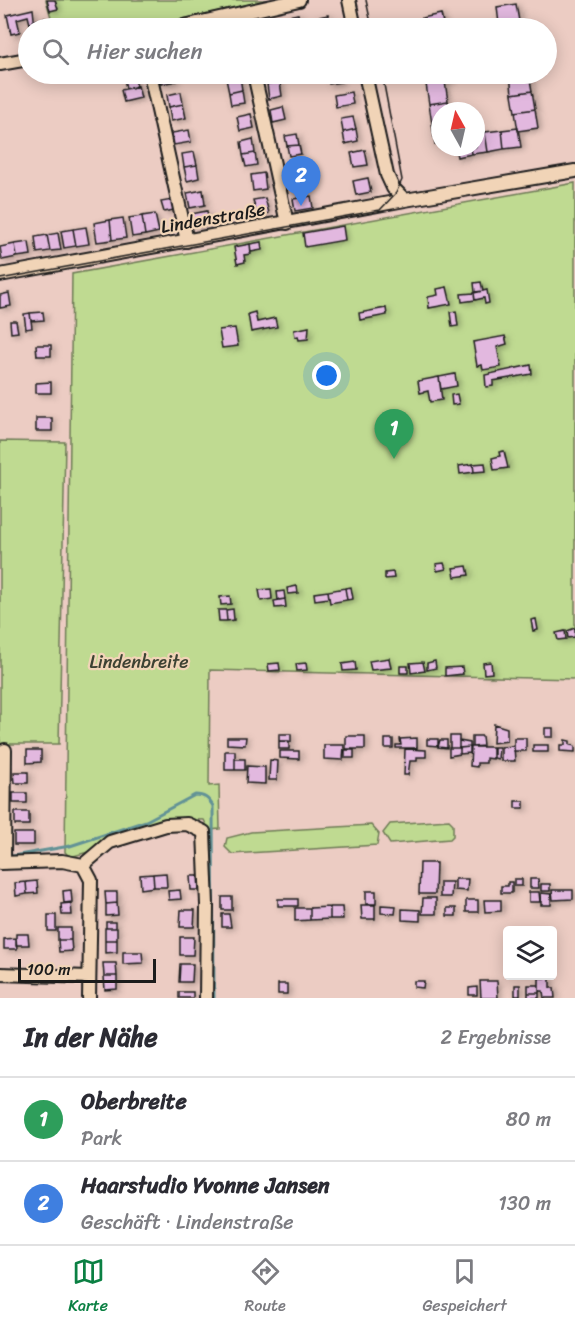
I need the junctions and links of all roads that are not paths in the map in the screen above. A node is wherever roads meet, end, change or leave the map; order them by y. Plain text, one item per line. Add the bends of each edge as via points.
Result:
1 (299, 0) edge
2 (349, 0) edge
3 (240, 14) junction
4 (221, 18) edge
5 (241, 18) edge
6 (353, 18) edge
7 (18, 61) edge
8 (0, 64) edge
9 (152, 84) edge
10 (256, 84) edge
11 (367, 84) edge
12 (575, 171) edge
13 (405, 200) junction
14 (287, 223) junction
15 (187, 241) junction
16 (0, 275) edge
17 (5, 750) dead end
18 (3, 791) edge
19 (3, 860) edge
20 (83, 865) junction
21 (0, 974) edge
22 (89, 977) junction
23 (88, 998) edge
24 (206, 998) edge

1 - 3 street
2 - 6 street
3 - 4 street
3 - 5 street
7 - 8 street
9 - 15 street
10 - 14 street
11 - 13 street via 387,175 396,193
12 - 13 street, Lindenstraße
13 - 14 street, Lindenstraße
14 - 15 street, Lindenstraße
15 - 16 street, Lindenstraße
17 - 18 street
18 - 19 street
19 - 20 street
20 - 22 street via 91,880
20 - 24 street via 110,842 166,825 187,824 204,832
21 - 22 street
22 - 23 street

